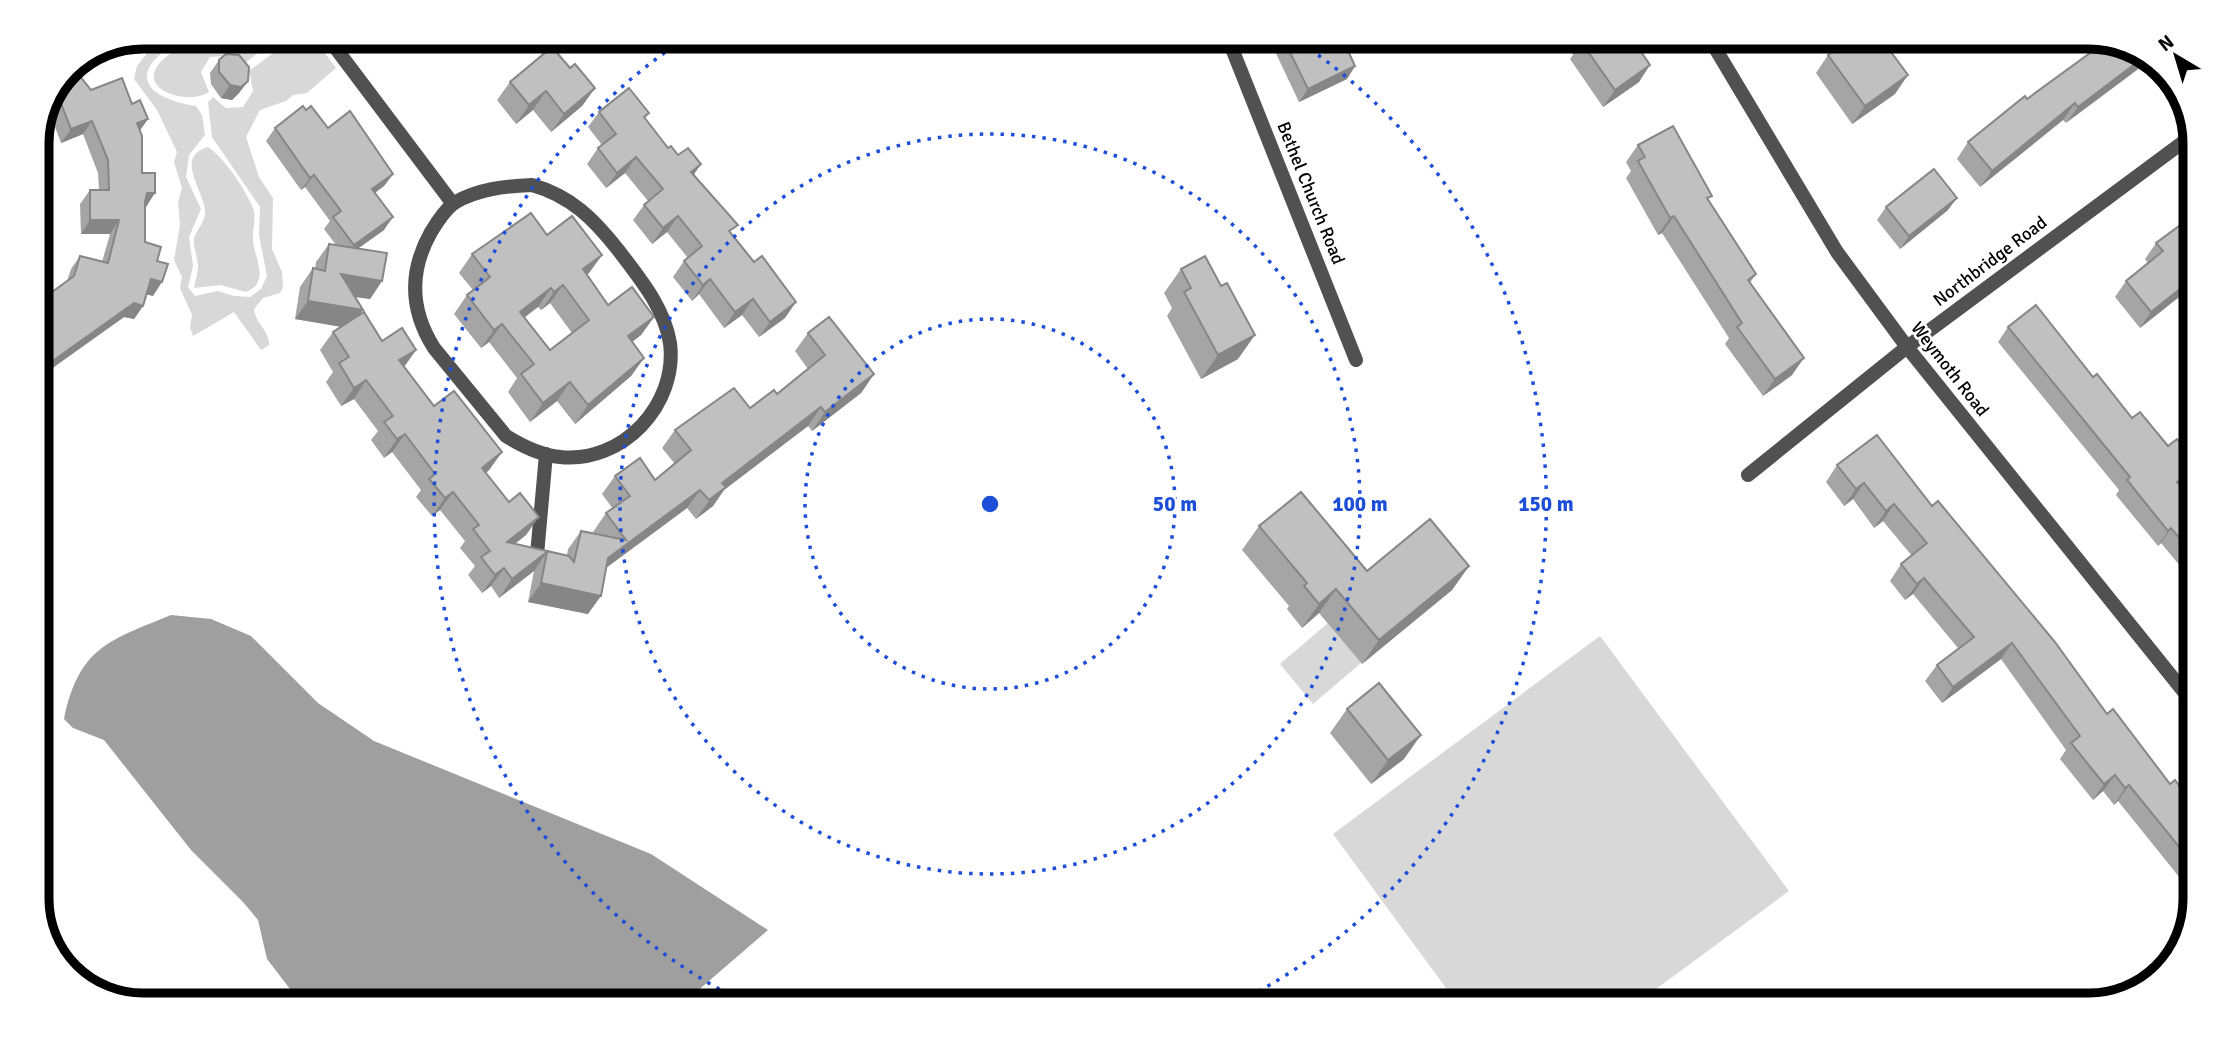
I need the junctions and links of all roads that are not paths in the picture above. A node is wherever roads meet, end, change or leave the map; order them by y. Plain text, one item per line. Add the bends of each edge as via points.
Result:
1 (337, 49) edge
2 (1232, 49) edge
3 (1716, 49) edge
4 (2183, 142) edge
5 (453, 204) junction
6 (1907, 347) junction
7 (1356, 360) dead end
8 (546, 454) junction
9 (1748, 475) dead end
10 (537, 555) edge
11 (2183, 691) edge

1 - 5 street
2 - 7 street, Bethel Church Road
3 - 6 street, Weymoth Road via 1837,252
4 - 6 street, Northbridge Road
5 - 8 street via 433,228 415,268 414,291 424,332 506,436
5 - 8 street via 510,186 532,185 565,196 611,241 645,285 663,318 670,344 668,379 650,416 635,434 583,456
6 - 9 street, Northbridge Road
6 - 11 street, Weymoth Road
8 - 10 street

